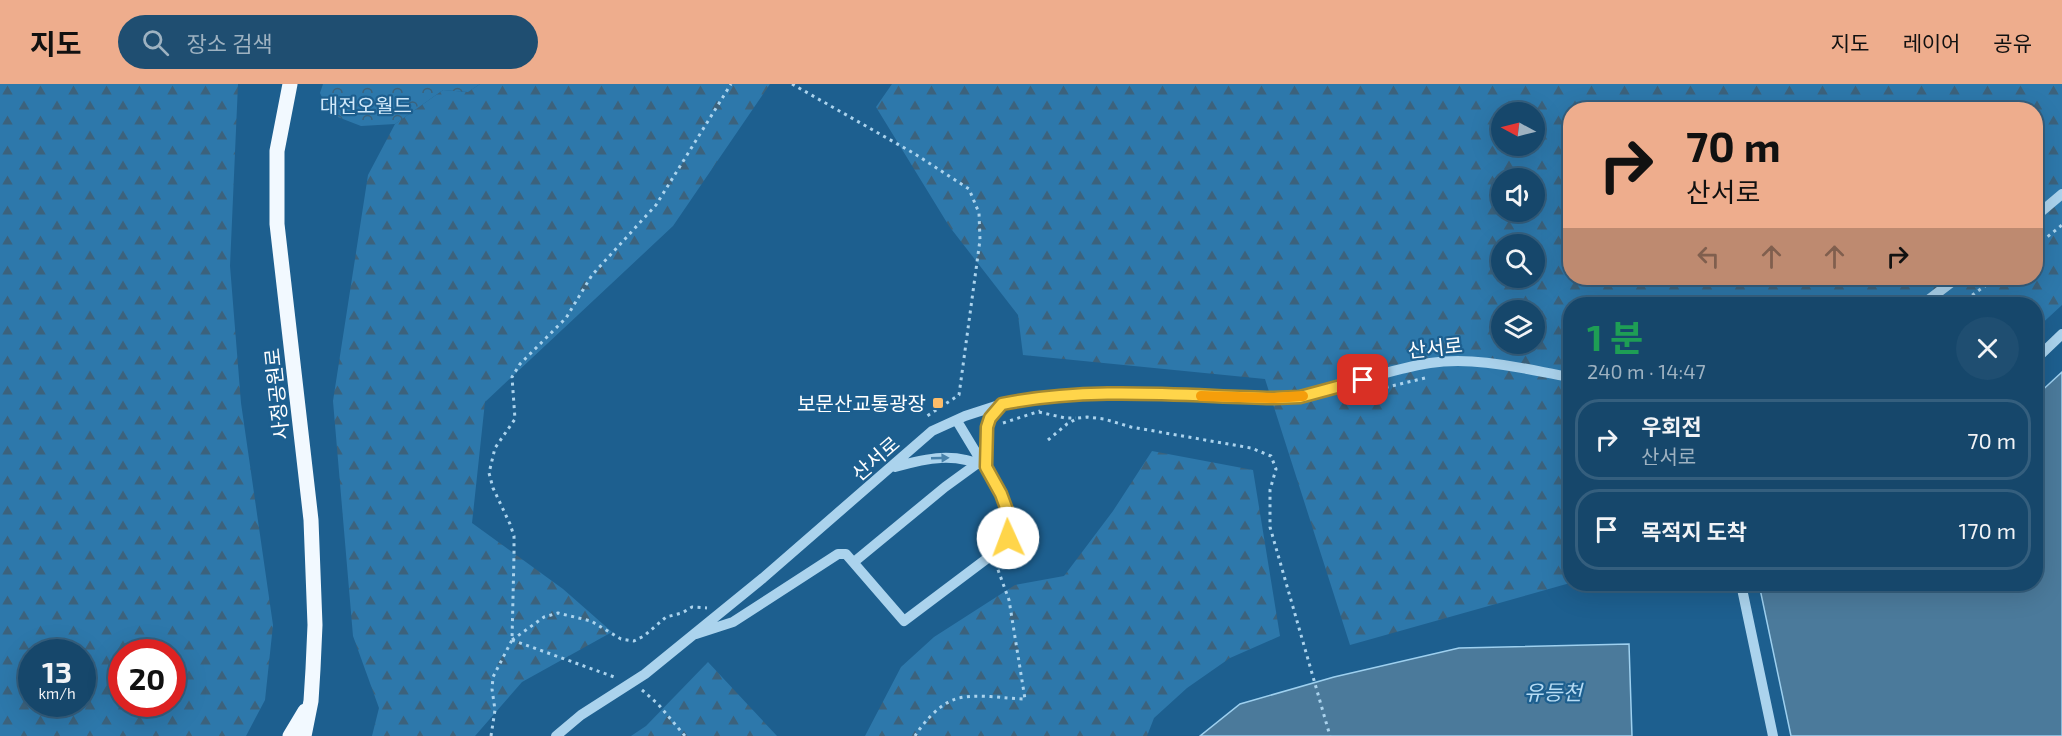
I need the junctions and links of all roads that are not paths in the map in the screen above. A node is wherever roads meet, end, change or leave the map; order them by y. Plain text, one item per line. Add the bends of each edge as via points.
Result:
1 (290, 84) edge
2 (2062, 194) edge
3 (2043, 210) edge
4 (1948, 285) edge
5 (1932, 297) edge
6 (2062, 334) edge
7 (2043, 352) edge
8 (1563, 376) edge
9 (1002, 404) junction
10 (957, 421) junction
11 (982, 465) junction
12 (893, 467) junction
13 (854, 562) junction
14 (1742, 591) edge
15 (690, 636) junction
16 (311, 701) junction
17 (290, 736) edge
18 (296, 736) edge
19 (304, 736) edge
20 (556, 736) edge
21 (1773, 736) edge

1 - 16 main road, 사정공원로 via 277,151 277,224 311,520 315,625
2 - 3 street
4 - 5 street
6 - 7 street
8 - 9 street, 산서로 via 1469,361 1400,369 1300,397 1111,394
9 - 10 street, 산서로
9 - 11 street via 987,427
10 - 11 street
10 - 12 street, 산서로 via 932,431
12 -> 11 street via 936,457
11 - 13 street via 945,487
11 - 13 street via 1001,494 1011,521 1008,538 993,554 904,621
12 - 15 street, 산서로
13 - 15 street via 846,554 838,554 733,622
14 - 21 street
15 - 20 street, 산서로 via 645,674
16 - 17 main road
16 - 18 main road, 사정공원로
16 - 19 main road, 사정공원로

